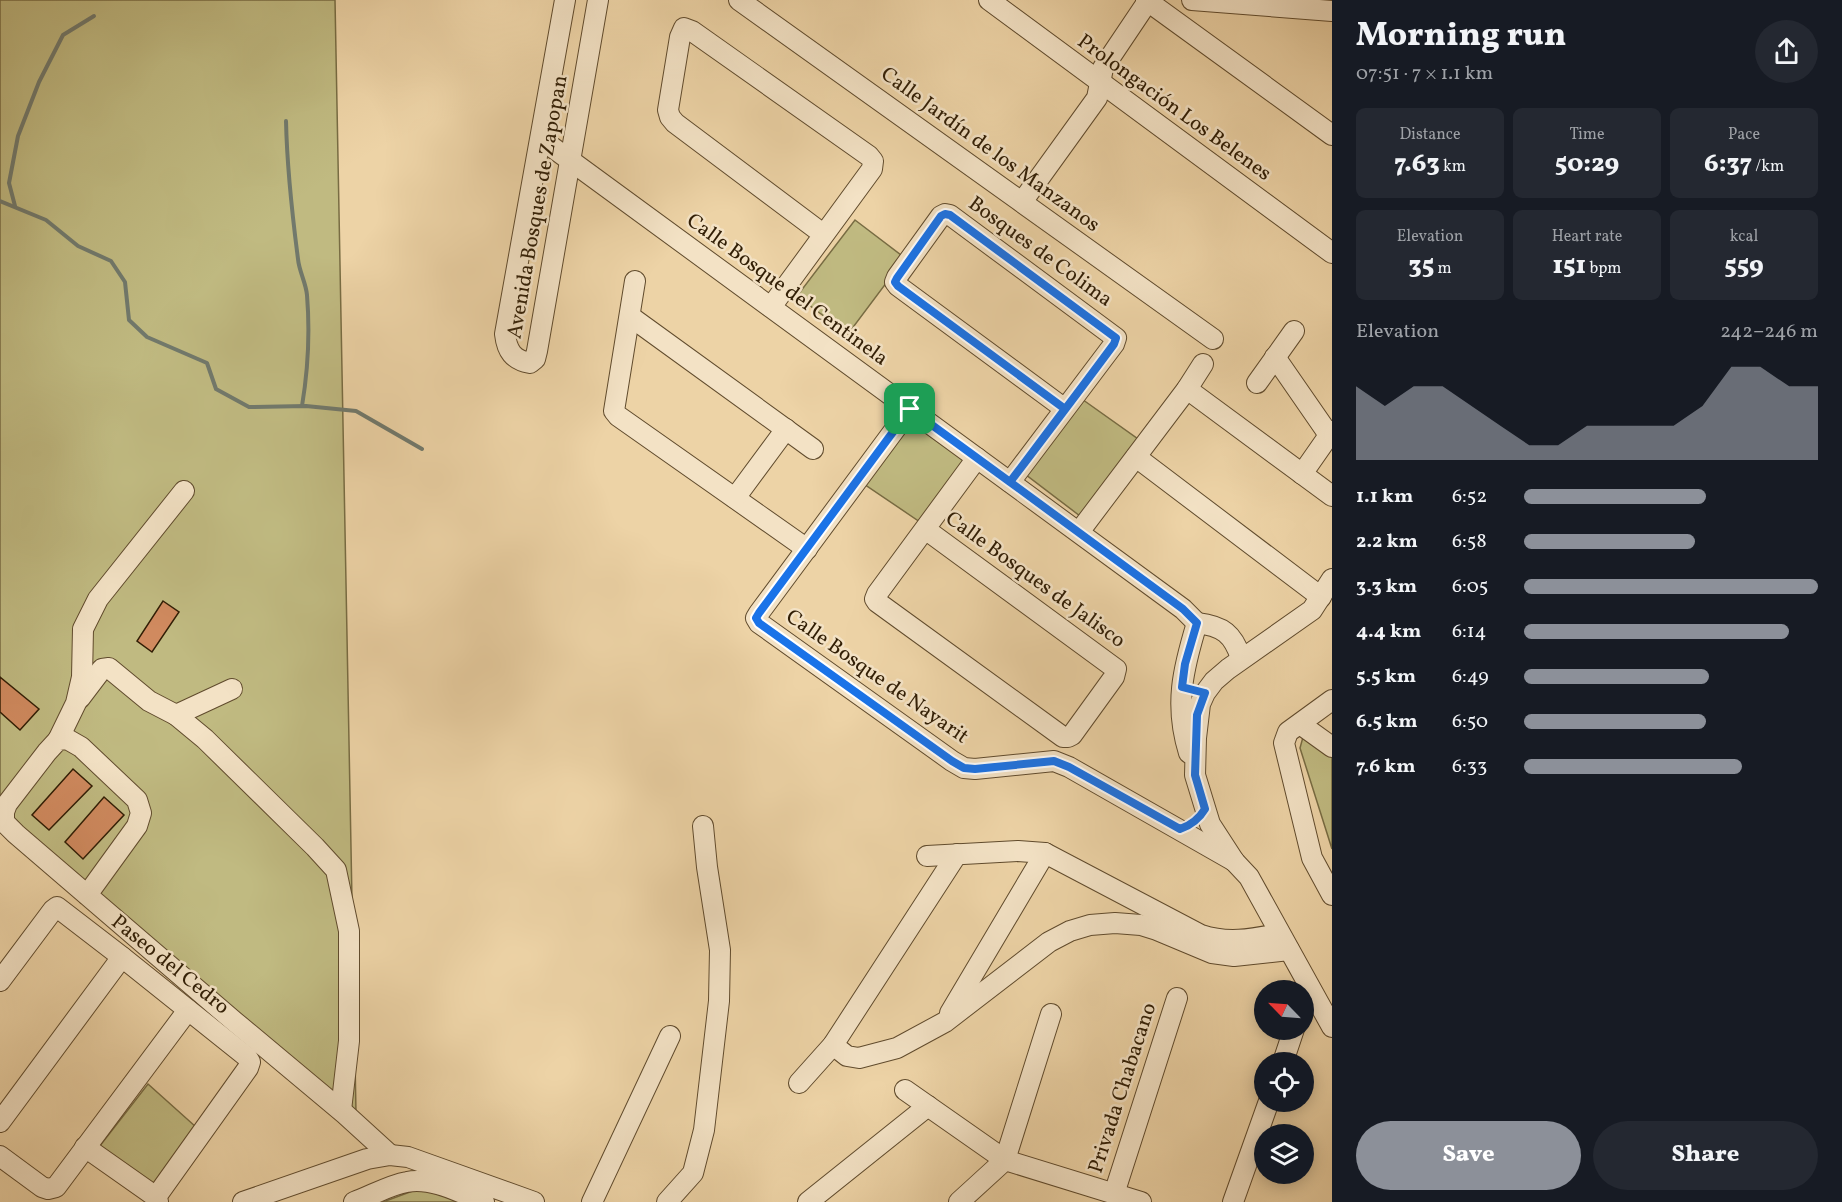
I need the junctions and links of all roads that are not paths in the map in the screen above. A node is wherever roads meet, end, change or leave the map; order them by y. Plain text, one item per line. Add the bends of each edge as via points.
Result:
1 (565, 0) edge
2 (598, 0) edge
3 (989, 0) edge
4 (1148, 0) edge
5 (1192, 0) edge
6 (742, 1) edge
7 (1229, 2) edge
8 (1332, 10) edge
9 (1100, 83) junction
10 (1332, 135) edge
11 (541, 139) junction
12 (570, 161) junction
13 (1022, 202) junction
14 (823, 234) junction
15 (1332, 253) edge
16 (635, 281) dead end
17 (771, 307) junction
18 (631, 317) junction
19 (1294, 331) dead end
20 (1213, 339) dead end
21 (1275, 357) junction
22 (1203, 364) dead end
23 (1257, 383) dead end
24 (1187, 389) junction
25 (910, 409) junction
26 (1065, 409) junction
27 (786, 429) junction
28 (1330, 433) edge
29 (813, 449) dead end
30 (1136, 457) junction
31 (977, 458) junction
32 (1302, 474) junction
33 (1010, 482) junction
34 (184, 491) dead end
35 (1332, 496) edge
36 (735, 498) junction
37 (925, 529) junction
38 (1079, 532) junction
39 (807, 549) junction
40 (1332, 579) edge
41 (1321, 597) junction
42 (1197, 623) junction
43 (1241, 658) junction
44 (1182, 687) junction
45 (232, 689) dead end
46 (1205, 693) junction
47 (1332, 700) edge
48 (76, 703) junction
49 (176, 715) junction
50 (1300, 724) junction
51 (58, 740) junction
52 (1332, 747) edge
53 (1195, 775) junction
54 (1205, 809) junction
55 (2, 811) edge
56 (703, 826) dead end
57 (1180, 829) junction
58 (1045, 853) junction
59 (957, 854) junction
60 (927, 856) dead end
61 (1234, 861) junction
62 (87, 895) junction
63 (1332, 895) edge
64 (1145, 916) junction
65 (1284, 942) junction
66 (122, 957) junction
67 (1301, 980) edge
68 (0, 981) edge
69 (1177, 998) dead end
70 (1314, 1003) edge
71 (188, 1010) junction
72 (1051, 1014) dead end
73 (945, 1022) junction
74 (1332, 1027) edge
75 (670, 1036) dead end
76 (834, 1045) junction
77 (799, 1083) dead end
78 (905, 1090) dead end
79 (928, 1106) junction
80 (341, 1110) junction
81 (1265, 1112) edge
82 (0, 1122) edge
83 (85, 1147) junction
84 (0, 1156) edge
85 (399, 1156) junction
86 (1005, 1160) junction
87 (406, 1182) junction
88 (292, 1194) edge
89 (1114, 1194) junction
90 (157, 1199) edge
91 (243, 1202) edge
92 (354, 1202) edge
93 (484, 1202) edge
94 (534, 1202) edge
95 (592, 1202) edge
96 (667, 1202) edge
97 (808, 1202) edge
98 (959, 1202) edge
99 (1141, 1202) edge
100 (1233, 1202) edge

1 - 11 street, Avenida Bosques de Zapopan
2 - 12 street, Avenida Bosques de Zapopan
3 - 9 street, Prolongación Los Belenes
4 - 9 street via 1103,68
4 - 10 street
5 - 7 street
6 - 13 street, Calle Jardín de los Manzanos
7 - 8 street
9 - 13 street via 1097,98
9 - 15 street, Prolongación Los Belenes
11 - 12 street, Calle Bosque del Centinela
11 - 12 street, Avenida Bosques de Zapopan via 505,334 512,355 530,363 537,351
12 - 17 street, Calle Bosque del Centinela
13 - 20 street, Calle Jardín de los Manzanos
14 - 14 street via 872,169 873,161 684,28 668,110 670,117
14 - 17 street
16 - 18 street
17 - 25 street, Calle Bosque del Centinela
18 - 27 street
18 - 36 street via 614,411
19 - 21 street
21 - 23 street
21 - 28 street
22 - 24 street
24 - 30 street
24 - 32 street
25 - 31 street, Calle Bosque del Centinela
25 - 39 street
26 - 26 street, Bosques de Colima via 1116,338 950,215 941,216 895,282
26 - 33 street
27 - 29 street
27 - 36 street
28 - 32 street
30 - 38 street
30 - 41 street
31 - 33 street, Calle Bosque del Centinela
31 - 37 street, Calle Bosques de Jalisco
32 - 35 street
33 - 38 street, Calle Bosque del Centinela
34 - 48 street via 98,599 83,628 82,676
36 - 39 street
37 - 37 street, Calle Bosques de Jalisco via 875,599 1062,737 1072,735 1116,669
38 - 42 street, Calle Bosque del Centinela
39 - 57 street, Calle Bosque de Nayarit via 759,613 759,623 964,768 1054,761
40 - 41 street
41 - 43 street via 1312,610
42 - 43 street via 1225,632 1236,643
42 - 44 street
43 - 46 street
44 - 46 street
44 - 53 street via 1181,715
45 - 49 street
46 - 53 street via 1197,715
47 - 50 street
48 - 49 street via 102,669 109,668 149,701
48 - 51 street
49 - 80 street via 336,870 349,931 349,1041
50 - 52 street
50 - 63 street via 1288,732 1284,744 1312,858
51 - 55 street
51 - 62 street via 68,739 81,747 137,800 141,813 137,826
53 - 54 street
54 - 57 street via 1190,826
54 - 61 street
55 - 62 street via 4,822 16,834
56 - 96 street via 720,950 718,1001 704,1130 693,1173
57 - 61 street, Calle Bosque de Nayarit
58 - 59 street
58 - 64 street
58 - 73 street
59 - 60 street
59 - 76 street
61 - 65 street via 1249,876
62 - 80 street
64 - 65 street via 1157,930 1212,953 1234,956
64 - 73 street via 1090,925 1049,942
65 - 67 street
66 - 68 street, Paseo del Cedro via 57,907
66 - 71 street, Paseo del Cedro
66 - 82 street
69 - 89 street, Privada Chabacano
70 - 74 street
71 - 83 street
71 - 90 street, Paseo del Cedro via 250,1062
72 - 86 street
73 - 76 street via 897,1048 859,1058 847,1056
75 - 95 street
76 - 77 street
78 - 79 street
79 - 86 street
79 - 97 street
80 - 85 street
81 - 100 street
83 - 84 street via 56,1187 48,1189
83 - 90 street
85 - 87 street
85 - 88 street via 367,1159
85 - 94 street
86 - 89 street
86 - 98 street
87 - 92 street
87 - 93 street via 433,1184
88 - 91 street
89 - 99 street

